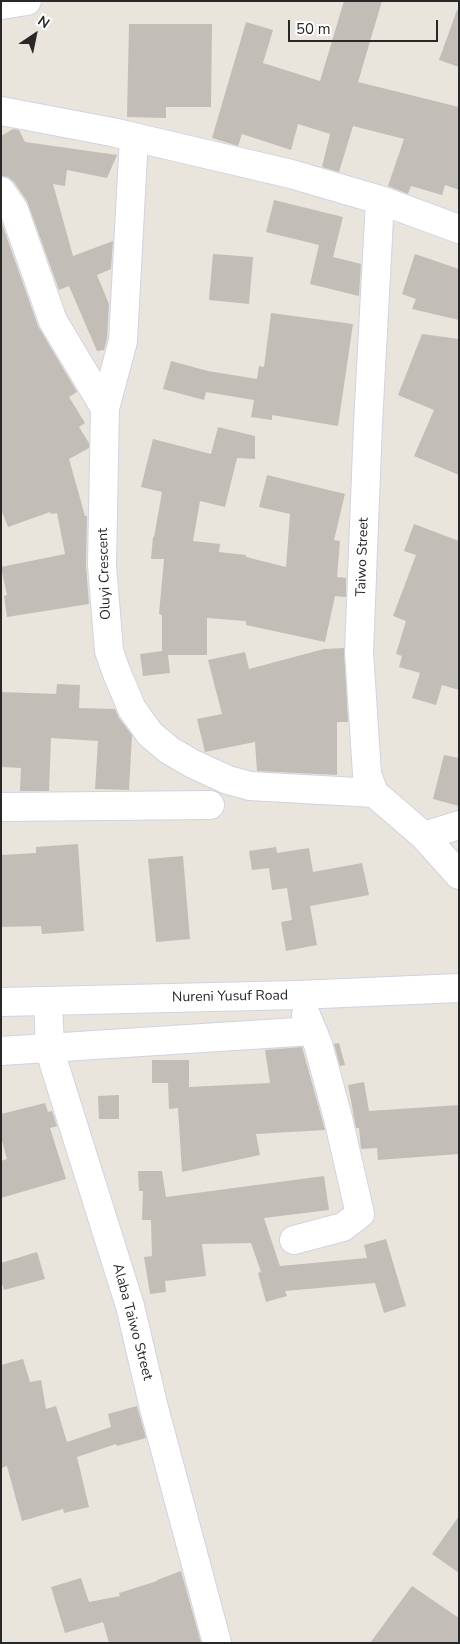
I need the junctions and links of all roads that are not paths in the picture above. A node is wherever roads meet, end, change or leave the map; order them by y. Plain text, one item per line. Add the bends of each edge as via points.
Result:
1 (26, 1) edge
2 (1, 5) edge
3 (1, 111) edge
4 (134, 137) junction
5 (1, 191) edge
6 (380, 200) junction
7 (459, 229) edge
8 (105, 408) junction
9 (374, 793) junction
10 (210, 805) dead end
11 (1, 807) edge
12 (459, 825) edge
13 (424, 836) junction
14 (459, 875) edge
15 (459, 988) edge
16 (298, 995) junction
17 (48, 1001) junction
18 (1, 1002) edge
19 (312, 1031) junction
20 (50, 1048) junction
21 (1, 1051) edge
22 (294, 1240) dead end
23 (217, 1643) edge

1 - 2 street
3 - 4 street
4 - 6 street via 291,174
4 - 8 street, Oluyi Crescent via 123,341
5 - 8 street via 14,210 53,321
6 - 7 street
6 - 9 street, Taiwo Street via 359,652 367,774
8 - 9 street, Oluyi Crescent via 102,565 109,651 132,709 150,734 169,750 228,780 250,786
9 - 13 street
10 - 11 street
12 - 13 street
13 - 14 street
15 - 16 street, Nureni Yusuf Road
16 - 17 street, Nureni Yusuf Road
16 - 19 street
17 - 18 street, Nureni Yusuf Road
17 - 20 street, Alaba Taiwo Street
19 - 20 street
19 - 22 street via 338,1118 360,1214 343,1227
20 - 21 street
20 - 23 street, Alaba Taiwo Street via 130,1306

